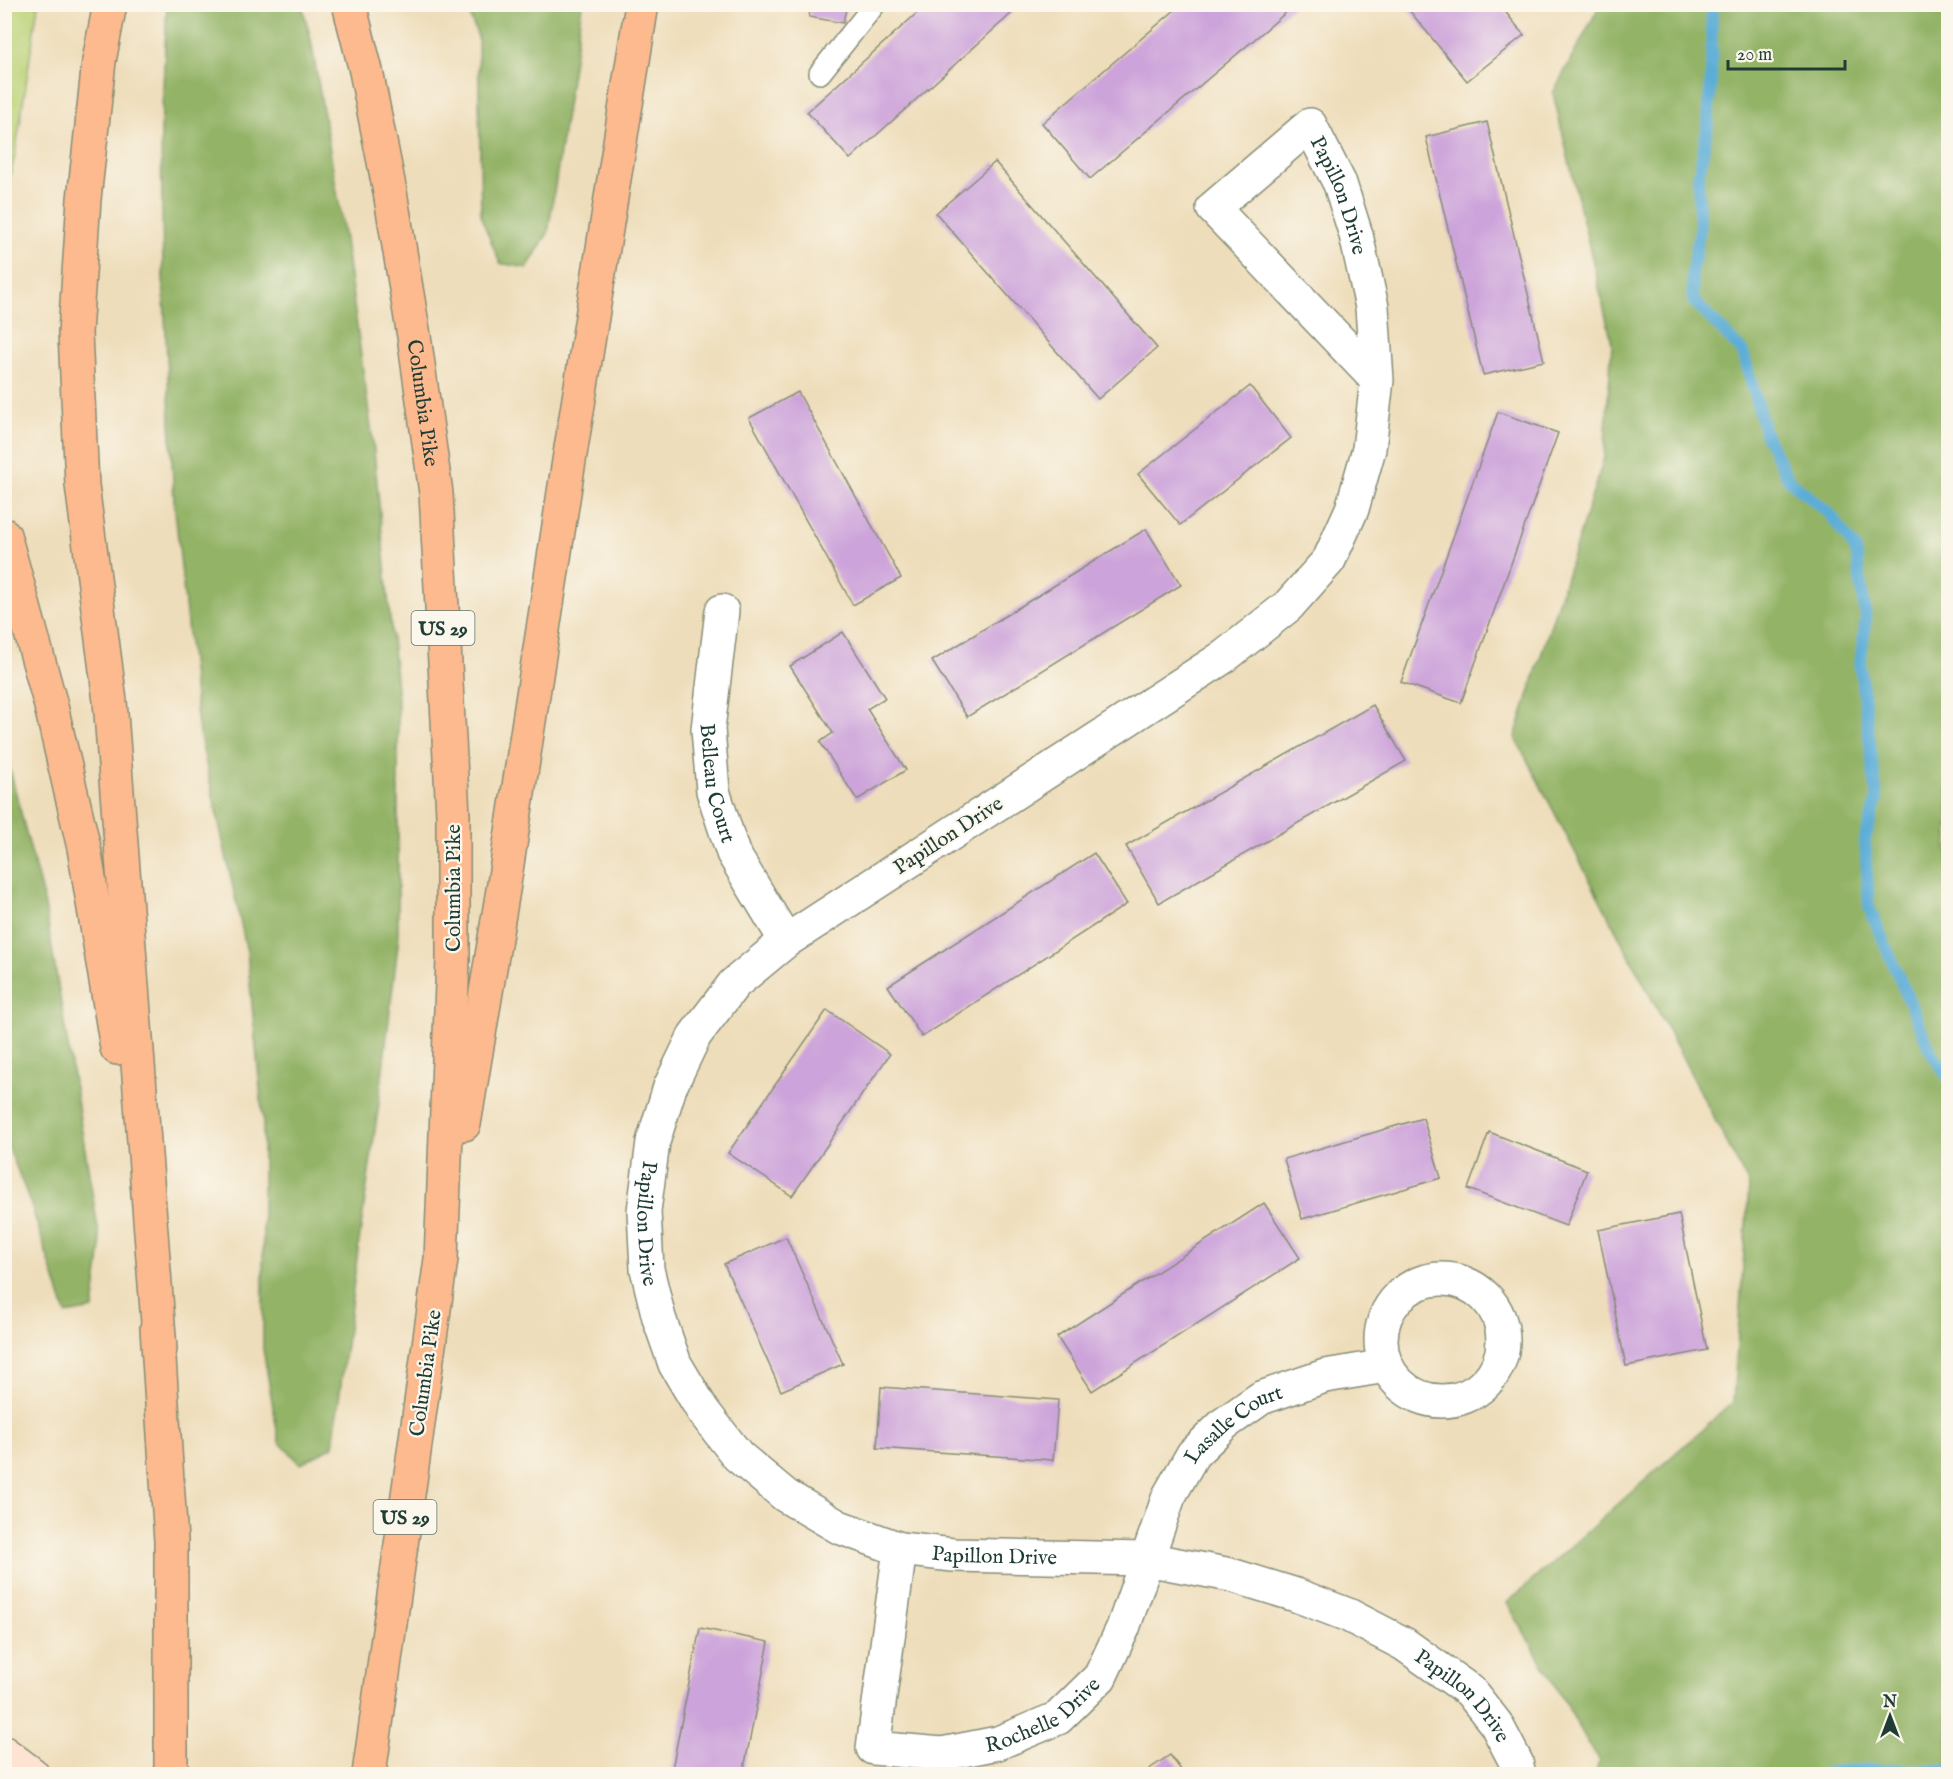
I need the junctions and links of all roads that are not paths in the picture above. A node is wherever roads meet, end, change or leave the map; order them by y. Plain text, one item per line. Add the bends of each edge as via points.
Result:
1 (110, 4) edge
2 (349, 4) edge
3 (642, 4) edge
4 (875, 4) edge
5 (820, 73) dead end
6 (1377, 380) junction
7 (4, 535) edge
8 (722, 611) dead end
9 (786, 941) junction
10 (441, 1259) junction
11 (160, 1349) junction
12 (1386, 1366) dead end
13 (900, 1549) junction
14 (1146, 1559) junction
15 (4, 1753) edge
16 (171, 1759) edge
17 (31, 1774) edge
18 (369, 1774) edge
19 (1519, 1774) edge

1 - 11 highway via 99,61 84,199 75,333 82,485 110,701
2 - 10 highway, Columbia Pike / US 29 via 390,192 436,493 453,815 453,959
3 - 10 highway
4 - 5 lane
6 - 6 street, Papillon Drive via 1372,307 1356,235 1340,184 1310,125 1213,208
6 - 9 street, Papillon Drive via 1369,448 1352,509 1329,560 1288,606 1225,657
7 - 11 highway via 50,702 84,848 126,1096
8 - 9 street, Belleau Court via 708,729 713,791 733,854
9 - 13 street, Papillon Drive via 734,984 695,1035 670,1087 653,1142 645,1210 646,1269 675,1364 703,1411 738,1456 786,1496 839,1527
10 - 18 highway, Columbia Pike / US 29
11 - 16 highway via 171,1540
12 - 14 street, Lasalle Court via 1325,1376 1261,1398 1224,1424 1193,1454 1168,1496
13 - 14 street, Papillon Drive via 953,1555
13 - 14 street, Rochelle Drive via 873,1748 942,1754 998,1743 1058,1718 1100,1677 1123,1628
14 - 19 street, Papillon Drive via 1231,1575 1296,1595 1404,1644 1470,1691 1496,1724
15 - 17 main road

